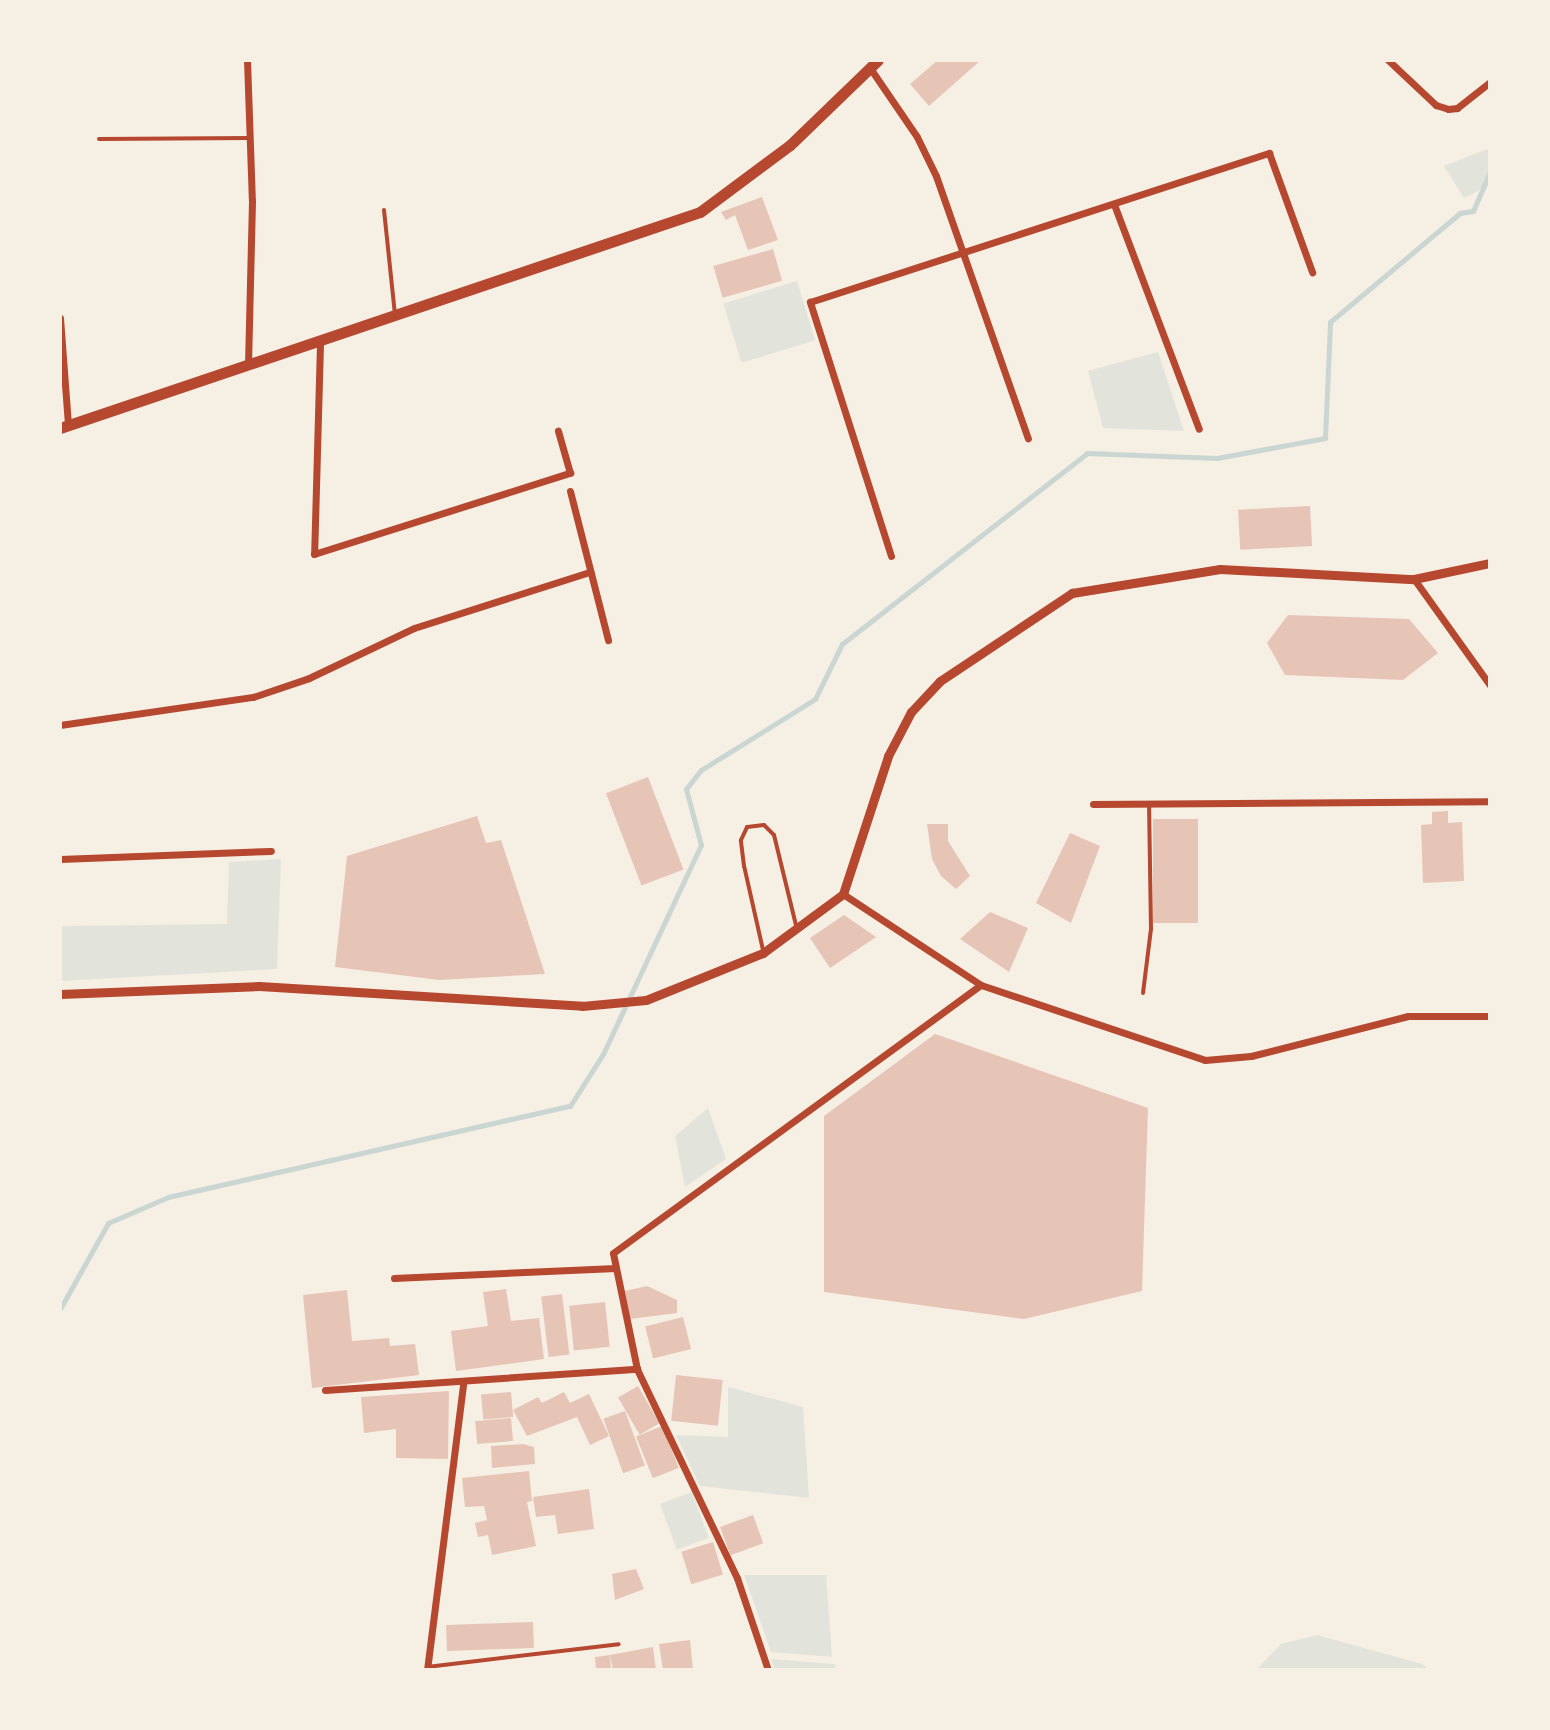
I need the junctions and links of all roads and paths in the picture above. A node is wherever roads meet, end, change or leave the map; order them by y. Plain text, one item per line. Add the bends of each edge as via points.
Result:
1 (247, 60) edge
2 (1388, 60) edge
3 (874, 64) edge
4 (1490, 82) edge
5 (250, 138) junction
6 (99, 139) dead end
7 (1115, 207) junction
8 (384, 210) dead end
9 (960, 253) junction
10 (1312, 272) dead end
11 (395, 317) junction
12 (60, 318) edge
13 (320, 344) junction
14 (248, 366) junction
15 (64, 427) edge
16 (1199, 429) dead end
17 (558, 431) dead end
18 (1028, 438) dead end
19 (570, 491) dead end
20 (891, 556) dead end
21 (1490, 563) edge
22 (590, 572) junction
23 (1414, 579) junction
24 (608, 640) dead end
25 (1490, 685) edge
26 (60, 725) edge
27 (1149, 801) junction
28 (1490, 801) edge
29 (1093, 804) dead end
30 (271, 851) dead end
31 (60, 859) edge
32 (843, 894) junction
33 (797, 931) junction
34 (763, 953) junction
35 (981, 985) junction
36 (1143, 993) dead end
37 (60, 994) edge
38 (1490, 1016) edge
39 (616, 1268) junction
40 (394, 1278) dead end
41 (637, 1369) junction
42 (463, 1384) junction
43 (325, 1390) dead end
44 (619, 1644) dead end
45 (427, 1669) edge
46 (768, 1670) edge

1 - 5 street
2 - 4 street via 1436,105 1448,109 1457,108
3 - 9 street via 930,163
3 - 11 main road via 790,145 700,212
5 - 6 lane
5 - 14 street
7 - 9 street
7 - 10 street via 1269,153
7 - 16 street
8 - 11 lane
9 - 18 street
9 - 20 street via 810,302
11 - 13 main road
12 - 15 street
13 - 14 main road
13 - 17 street via 314,554 570,473
14 - 15 main road
19 - 22 street
21 - 23 street
22 - 24 street
22 - 26 street via 414,628 309,678 253,697
23 - 25 street
23 - 32 street via 1220,569 1072,593 940,681 911,712 888,756
27 - 28 street
27 - 29 street
27 - 36 lane via 1151,929
30 - 31 street
32 - 33 street
32 - 35 street
33 - 34 street
33 - 34 lane via 774,835 764,825 747,827 741,840 744,866
34 - 37 street via 646,1000 612,1005 259,986
35 - 38 street via 1205,1060 1251,1056 1408,1016
35 - 39 street via 613,1253
39 - 40 street
39 - 41 street
41 - 42 street
41 - 46 street via 737,1578
42 - 43 street
42 - 45 street
44 - 45 lane

